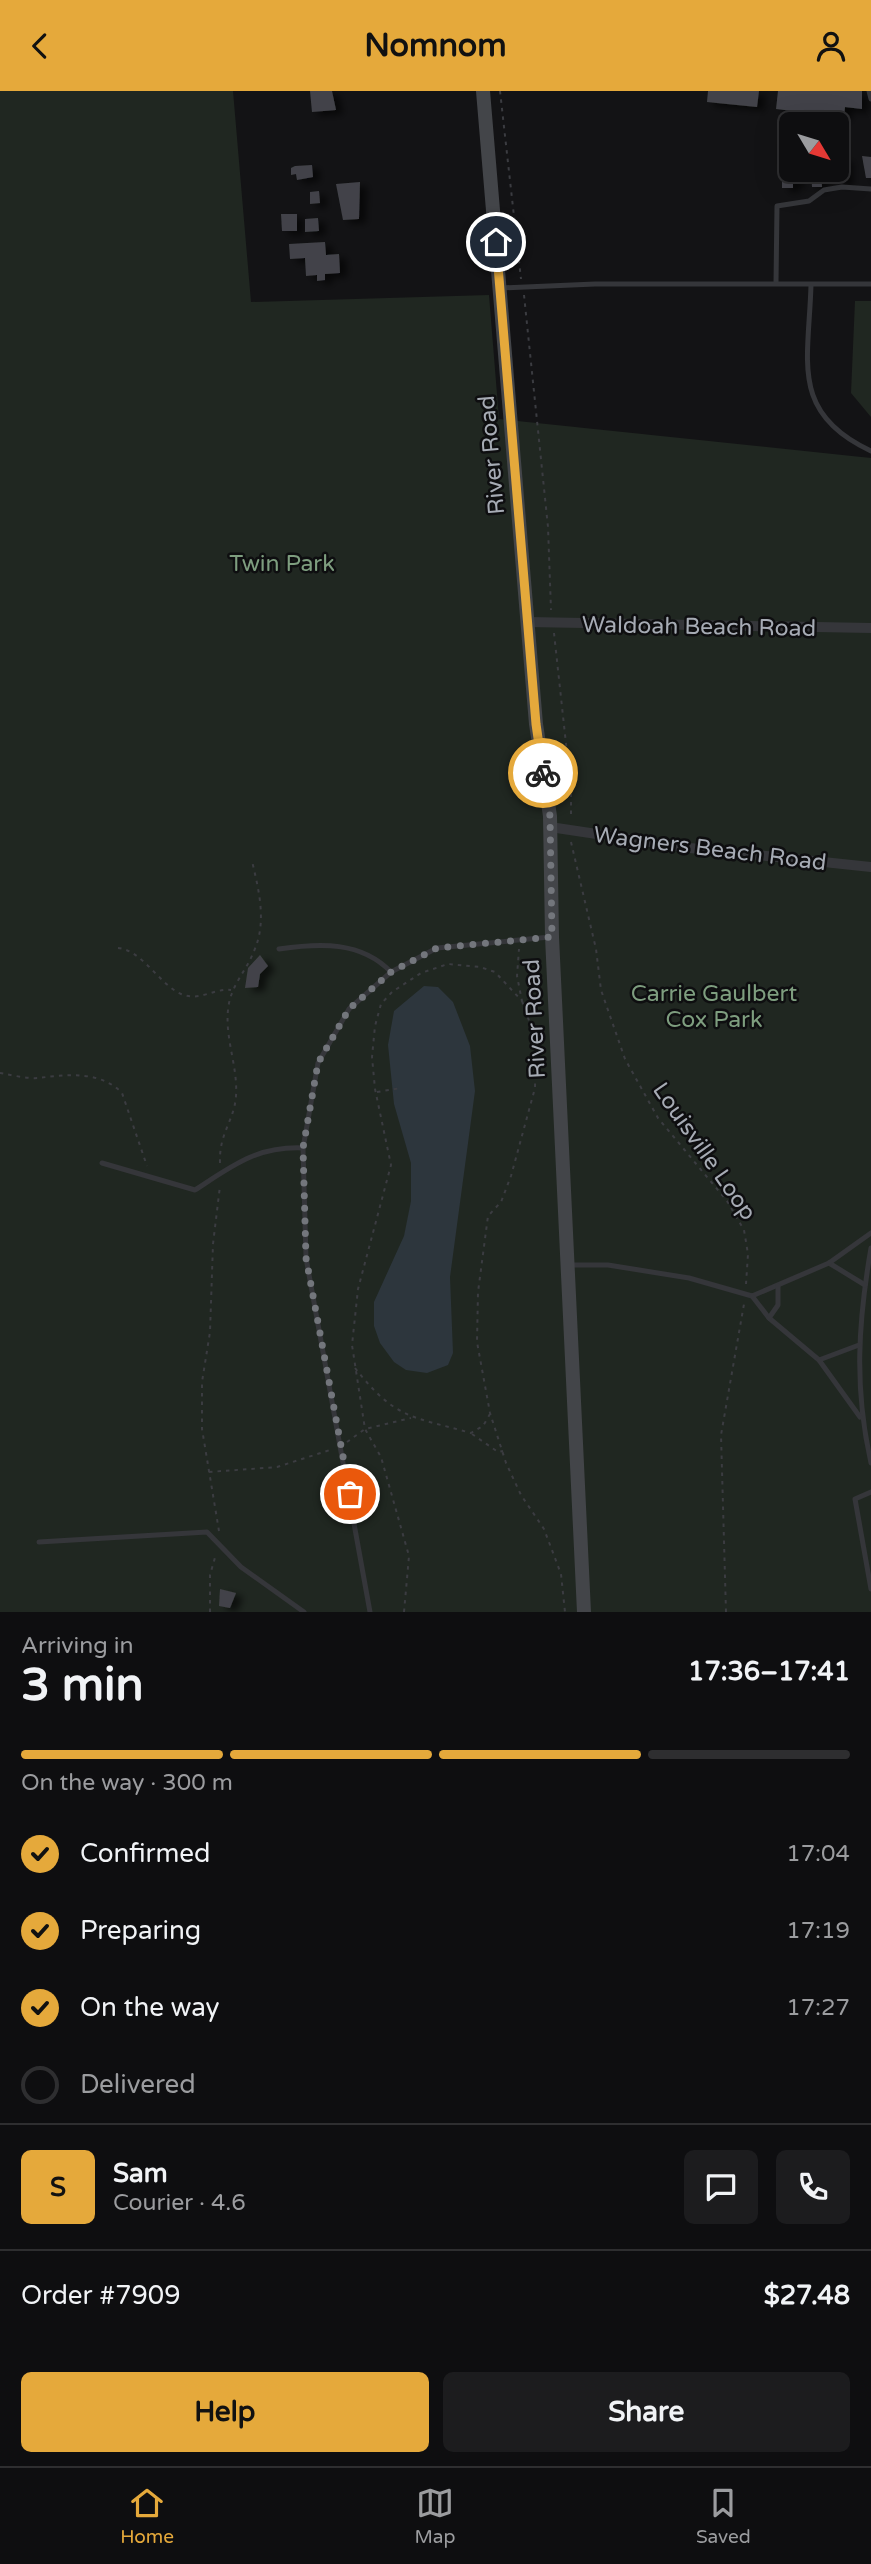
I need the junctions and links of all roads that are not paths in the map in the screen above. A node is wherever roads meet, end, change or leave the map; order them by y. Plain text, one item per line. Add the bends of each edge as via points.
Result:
1 (483, 91) edge
2 (869, 91) edge
3 (871, 99) edge
4 (871, 189) edge
5 (776, 283) junction
6 (871, 284) edge
7 (811, 285) junction
8 (500, 288) junction
9 (871, 451) edge
10 (528, 622) junction
11 (871, 628) edge
12 (550, 827) junction
13 (871, 867) edge
14 (552, 937) junction
15 (279, 949) dead end
16 (391, 972) junction
17 (303, 1148) junction
18 (102, 1163) dead end
19 (871, 1233) edge
20 (871, 1248) edge
21 (829, 1263) junction
22 (569, 1265) junction
23 (778, 1286) junction
24 (865, 1286) junction
25 (749, 1296) junction
26 (769, 1318) junction
27 (859, 1345) junction
28 (819, 1360) junction
29 (861, 1420) junction
30 (871, 1463) edge
31 (871, 1492) edge
32 (39, 1542) dead end
33 (871, 1589) edge
34 (304, 1612) edge
35 (370, 1612) edge
36 (584, 1612) edge

1 - 8 street, River Road
2 - 3 lane
4 - 5 lane via 824,190 809,201 778,206
5 - 7 lane
5 - 8 lane
6 - 7 lane
7 - 9 lane via 808,390 837,432
8 - 10 street, River Road
10 - 11 street, Waldoah Beach Road
10 - 12 street, River Road
12 - 13 street, Wagners Beach Road via 690,848
12 - 14 street, River Road
14 - 16 lane via 437,948
14 - 22 street, River Road
15 - 16 lane via 331,945 365,952
16 - 17 lane via 349,1009 318,1063
17 - 18 lane via 278,1147 254,1154 195,1190
17 - 35 lane via 306,1258
19 - 21 lane
20 - 24 lane
21 - 23 lane
21 - 24 lane
22 - 25 lane via 608,1265 689,1278
22 - 36 street, River Road
23 - 25 lane
23 - 26 lane via 778,1305
24 - 27 lane
25 - 26 lane
26 - 28 lane
27 - 28 lane
27 - 29 lane
28 - 29 lane
29 - 30 lane
31 - 33 lane via 855,1499
32 - 34 lane via 207,1532 240,1567

